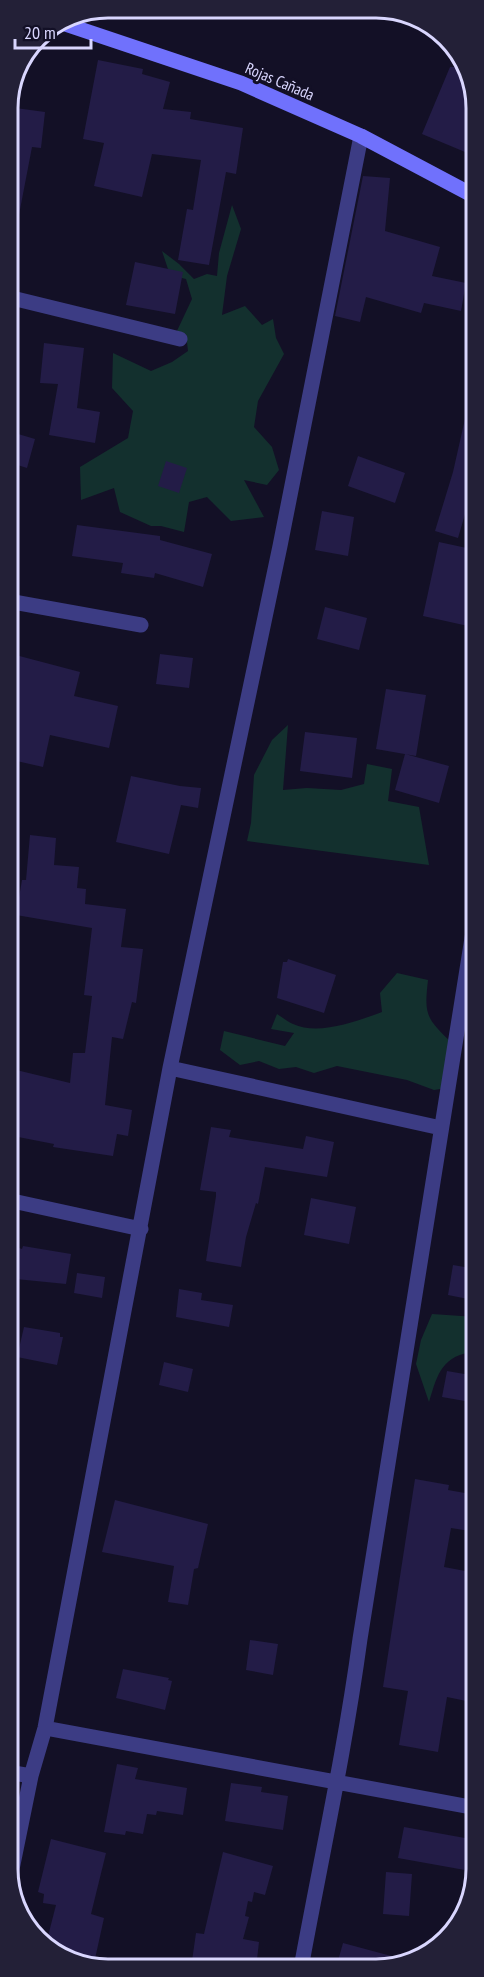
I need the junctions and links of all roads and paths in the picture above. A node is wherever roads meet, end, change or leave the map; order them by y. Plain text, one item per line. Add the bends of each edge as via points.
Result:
1 (72, 26) edge
2 (361, 136) junction
3 (466, 192) edge
4 (18, 299) edge
5 (180, 339) dead end
6 (18, 603) edge
7 (141, 625) dead end
8 (466, 974) edge
9 (170, 1068) junction
10 (441, 1128) junction
11 (18, 1202) edge
12 (141, 1229) junction
13 (45, 1728) junction
14 (18, 1774) edge
15 (31, 1776) junction
16 (335, 1782) junction
17 (466, 1806) edge
18 (18, 1840) edge
19 (303, 1959) edge

1 - 2 main road, Rojas Cañada via 241,83
2 - 3 main road, Rojas Cañada
2 - 9 street
4 - 5 street
6 - 7 street
8 - 10 street
9 - 10 street
9 - 12 street
10 - 16 street via 349,1718
11 - 12 street
12 - 13 street
13 - 15 street
13 - 16 street
14 - 15 street
15 - 18 street
16 - 17 street
16 - 19 street

